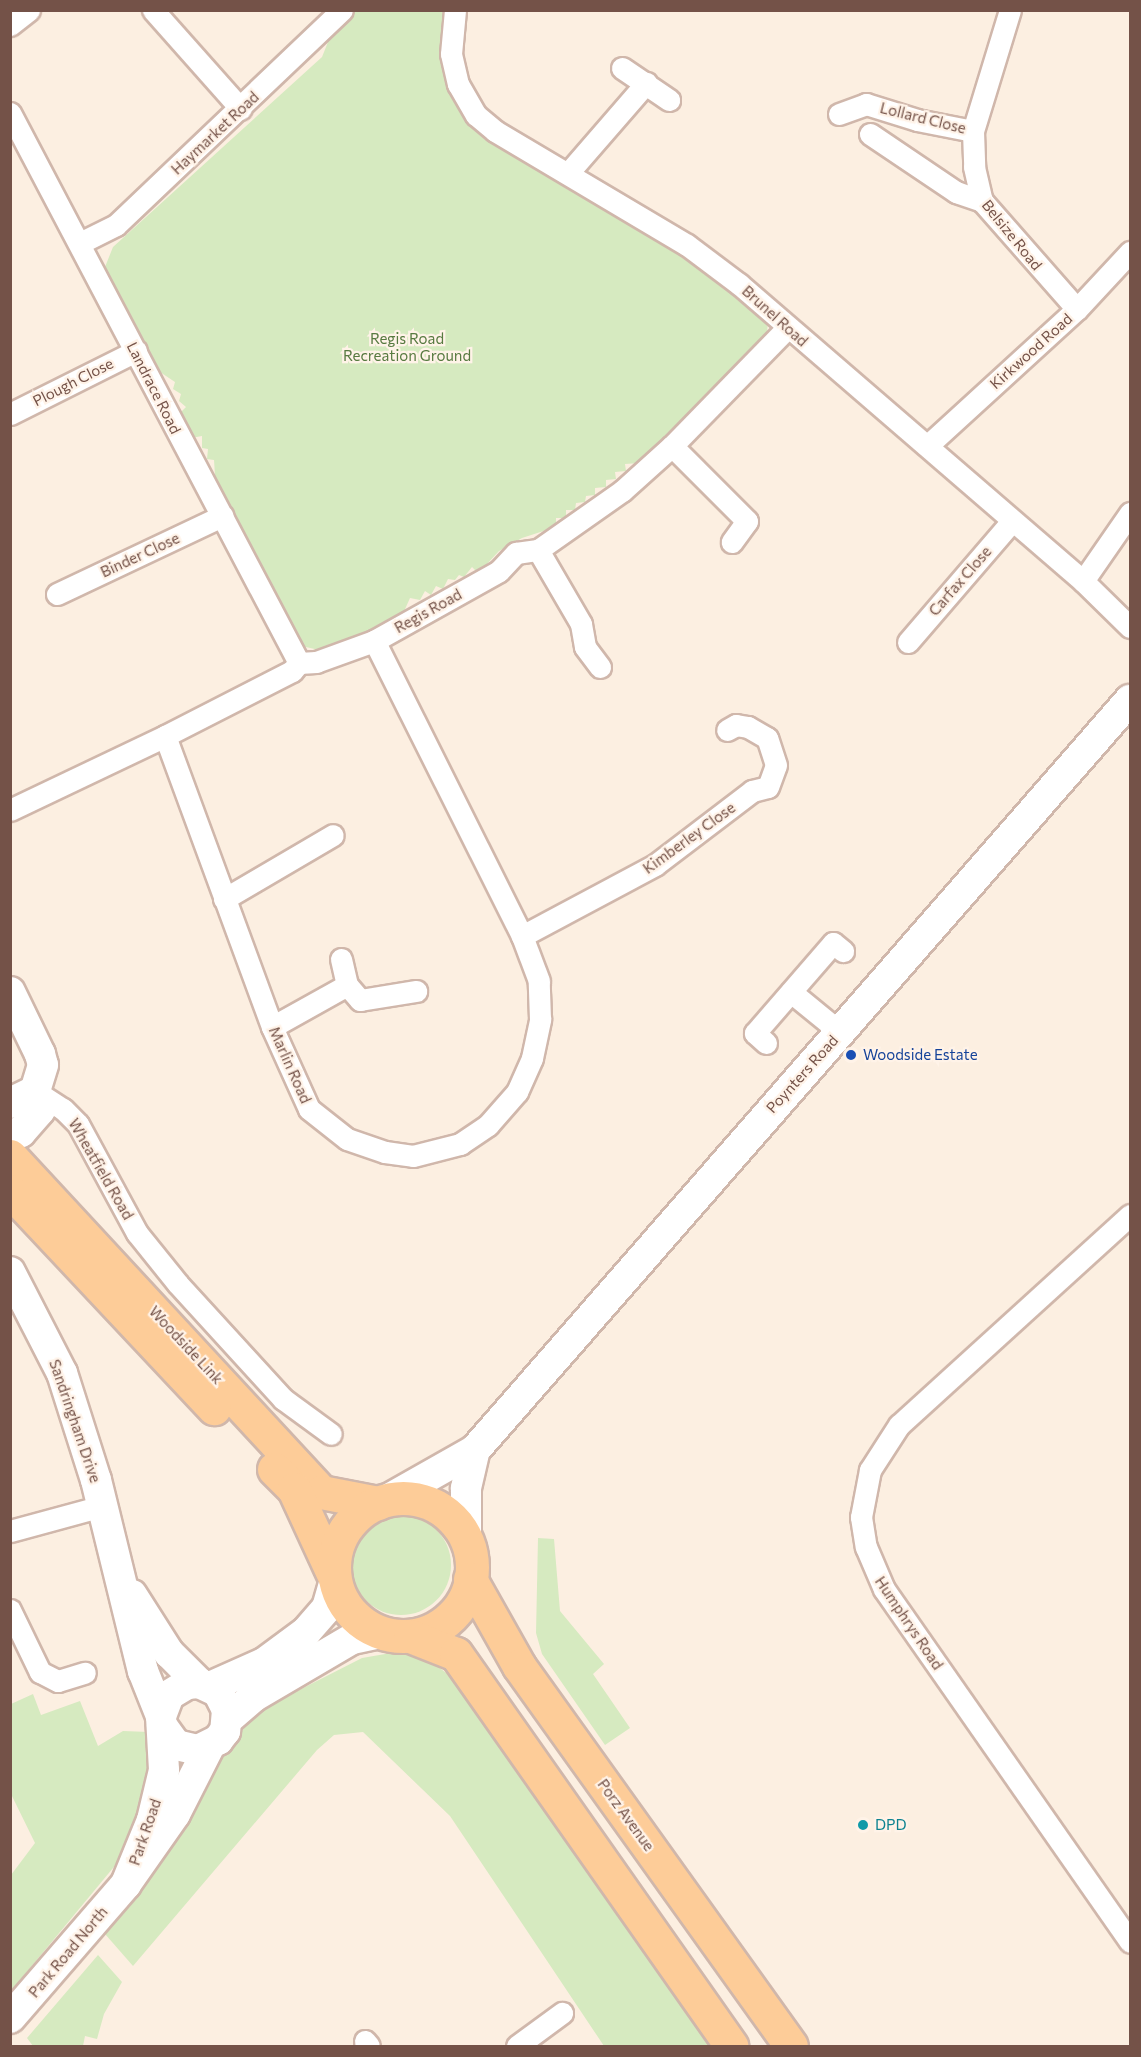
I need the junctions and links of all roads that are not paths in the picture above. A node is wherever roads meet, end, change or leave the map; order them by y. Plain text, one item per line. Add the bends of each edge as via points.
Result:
1 (29, 10) edge
2 (153, 10) edge
3 (342, 10) edge
4 (455, 10) edge
5 (1010, 10) edge
6 (10, 25) edge
7 (622, 68) dead end
8 (646, 83) junction
9 (669, 100) dead end
10 (241, 109) junction
11 (839, 114) dead end
12 (12, 119) edge
13 (973, 131) junction
14 (870, 134) dead end
15 (570, 172) junction
16 (982, 201) junction
17 (80, 243) junction
18 (1131, 252) edge
19 (1077, 309) junction
20 (787, 328) junction
21 (136, 351) junction
22 (10, 414) edge
23 (672, 446) junction
24 (927, 446) junction
25 (1131, 513) edge
26 (222, 516) junction
27 (1011, 521) junction
28 (732, 542) dead end
29 (537, 550) junction
30 (1083, 581) junction
31 (57, 594) dead end
32 (1131, 627) edge
33 (374, 641) junction
34 (908, 642) dead end
35 (299, 663) junction
36 (600, 667) dead end
37 (1131, 700) edge
38 (727, 730) dead end
39 (165, 736) junction
40 (10, 810) edge
41 (333, 835) dead end
42 (224, 899) junction
43 (522, 936) junction
44 (843, 951) dead end
45 (341, 959) dead end
46 (347, 985) junction
47 (416, 991) dead end
48 (791, 992) junction
49 (13, 1010) edge
50 (272, 1027) junction
51 (840, 1032) junction
52 (766, 1043) dead end
53 (23, 1097) edge
54 (10, 1134) edge
55 (10, 1156) edge
56 (10, 1191) edge
57 (1131, 1215) edge
58 (10, 1272) edge
59 (331, 1434) dead end
60 (475, 1450) junction
61 (381, 1502) junction
62 (102, 1506) junction
63 (10, 1532) edge
64 (466, 1540) junction
65 (120, 1578) junction
66 (335, 1578) junction
67 (470, 1579) junction
68 (10, 1610) edge
69 (395, 1634) junction
70 (85, 1673) dead end
71 (204, 1685) junction
72 (228, 1719) junction
73 (162, 1721) junction
74 (209, 1747) junction
75 (126, 1884) junction
76 (1131, 1942) edge
77 (562, 2013) dead end
78 (10, 2018) edge
79 (517, 2046) edge
80 (731, 2046) edge
81 (791, 2046) edge

1 - 6 street
2 - 10 street
3 - 10 street, Haymarket Road
4 - 15 street, Brunel Road via 451,54 458,84 476,115 495,131
5 - 13 street, Belsize Road
7 - 8 street
8 - 9 street
8 - 15 street
10 - 17 street, Haymarket Road via 116,225
11 - 13 street, Lollard Close via 867,104 917,120
12 - 17 street, Landrace Road
13 - 16 street, Belsize Road via 974,167
14 - 16 street, Lollard Close via 956,192
15 - 20 street, Brunel Road via 687,245 739,284
16 - 19 street, Belsize Road
17 - 21 street, Landrace Road
18 - 19 street, Kirkwood Road
19 - 24 street, Kirkwood Road
20 - 23 street, Regis Road
20 - 24 street, Brunel Road
21 - 22 street, Plough Close
21 - 26 street, Landrace Road
23 - 28 street via 747,521
23 - 29 street, Regis Road via 621,491
24 - 27 street, Brunel Road
25 - 30 street
26 - 31 street, Binder Close
26 - 35 street, Landrace Road
27 - 30 street, Brunel Road
27 - 34 street, Carfax Close
29 - 33 street, Regis Road via 516,554 499,571
29 - 36 street via 581,624 585,647
30 - 32 street, Brunel Road
33 - 35 street, Regis Road via 316,662
33 - 43 street, Marlin Road
35 - 39 street, Regis Road via 292,671
37 - 51 street, Poynters Road
38 - 43 street, Kimberley Close via 736,725 748,727 768,738 777,765 768,787 752,791 655,866
39 - 40 street, Regis Road
39 - 42 street, Marlin Road
41 - 42 street
42 - 50 street, Marlin Road
43 - 50 street, Marlin Road via 539,981 540,1019 532,1058 517,1092 488,1125 446,1150 400,1155 360,1144 333,1131 304,1102
44 - 48 street via 833,943
45 - 46 street
46 - 47 street via 360,1000
46 - 50 street
48 - 51 street
48 - 52 street via 754,1033
49 - 53 street via 43,1065
51 - 60 street, Poynters Road
53 - 54 street via 40,1110 21,1132
53 - 59 street, Wheatfield Road via 63,1109 78,1124 137,1233 178,1284 284,1399
55 - 61 main road, Woodside Link via 321,1492
56 - 66 main road, Woodside Link via 136,1328 294,1489
57 - 76 street, Humphrys Road via 899,1425 870,1470 861,1517 866,1547 884,1589
58 - 62 street, Sandringham Drive via 62,1373
60 - 61 street, Poynters Road
60 - 64 street, Poynters Road via 466,1488
61 - 64 main road via 404,1498 432,1506 456,1523
61 - 66 main road via 349,1524 339,1540
62 - 63 street
62 - 65 street, Sandringham Drive
64 - 67 main road
65 - 71 street, Sandringham Drive via 170,1653
65 - 73 street, Sandringham Drive via 143,1671
66 - 69 main road via 351,1613
66 - 71 street via 327,1608 306,1632 264,1663
67 - 69 main road via 456,1611 427,1632
67 - 81 main road, Porz Avenue via 519,1666
68 - 70 street via 40,1672 58,1681
69 - 72 street via 352,1639 253,1697
69 - 80 main road via 456,1654
71 - 72 street via 224,1700
71 - 73 street via 187,1684 169,1695
72 - 74 street via 225,1731
73 - 74 street via 176,1745 198,1750
73 - 75 street, Park Road via 164,1770 154,1810
74 - 75 street, Park Road via 175,1814
75 - 78 street, Park Road North
77 - 79 street

